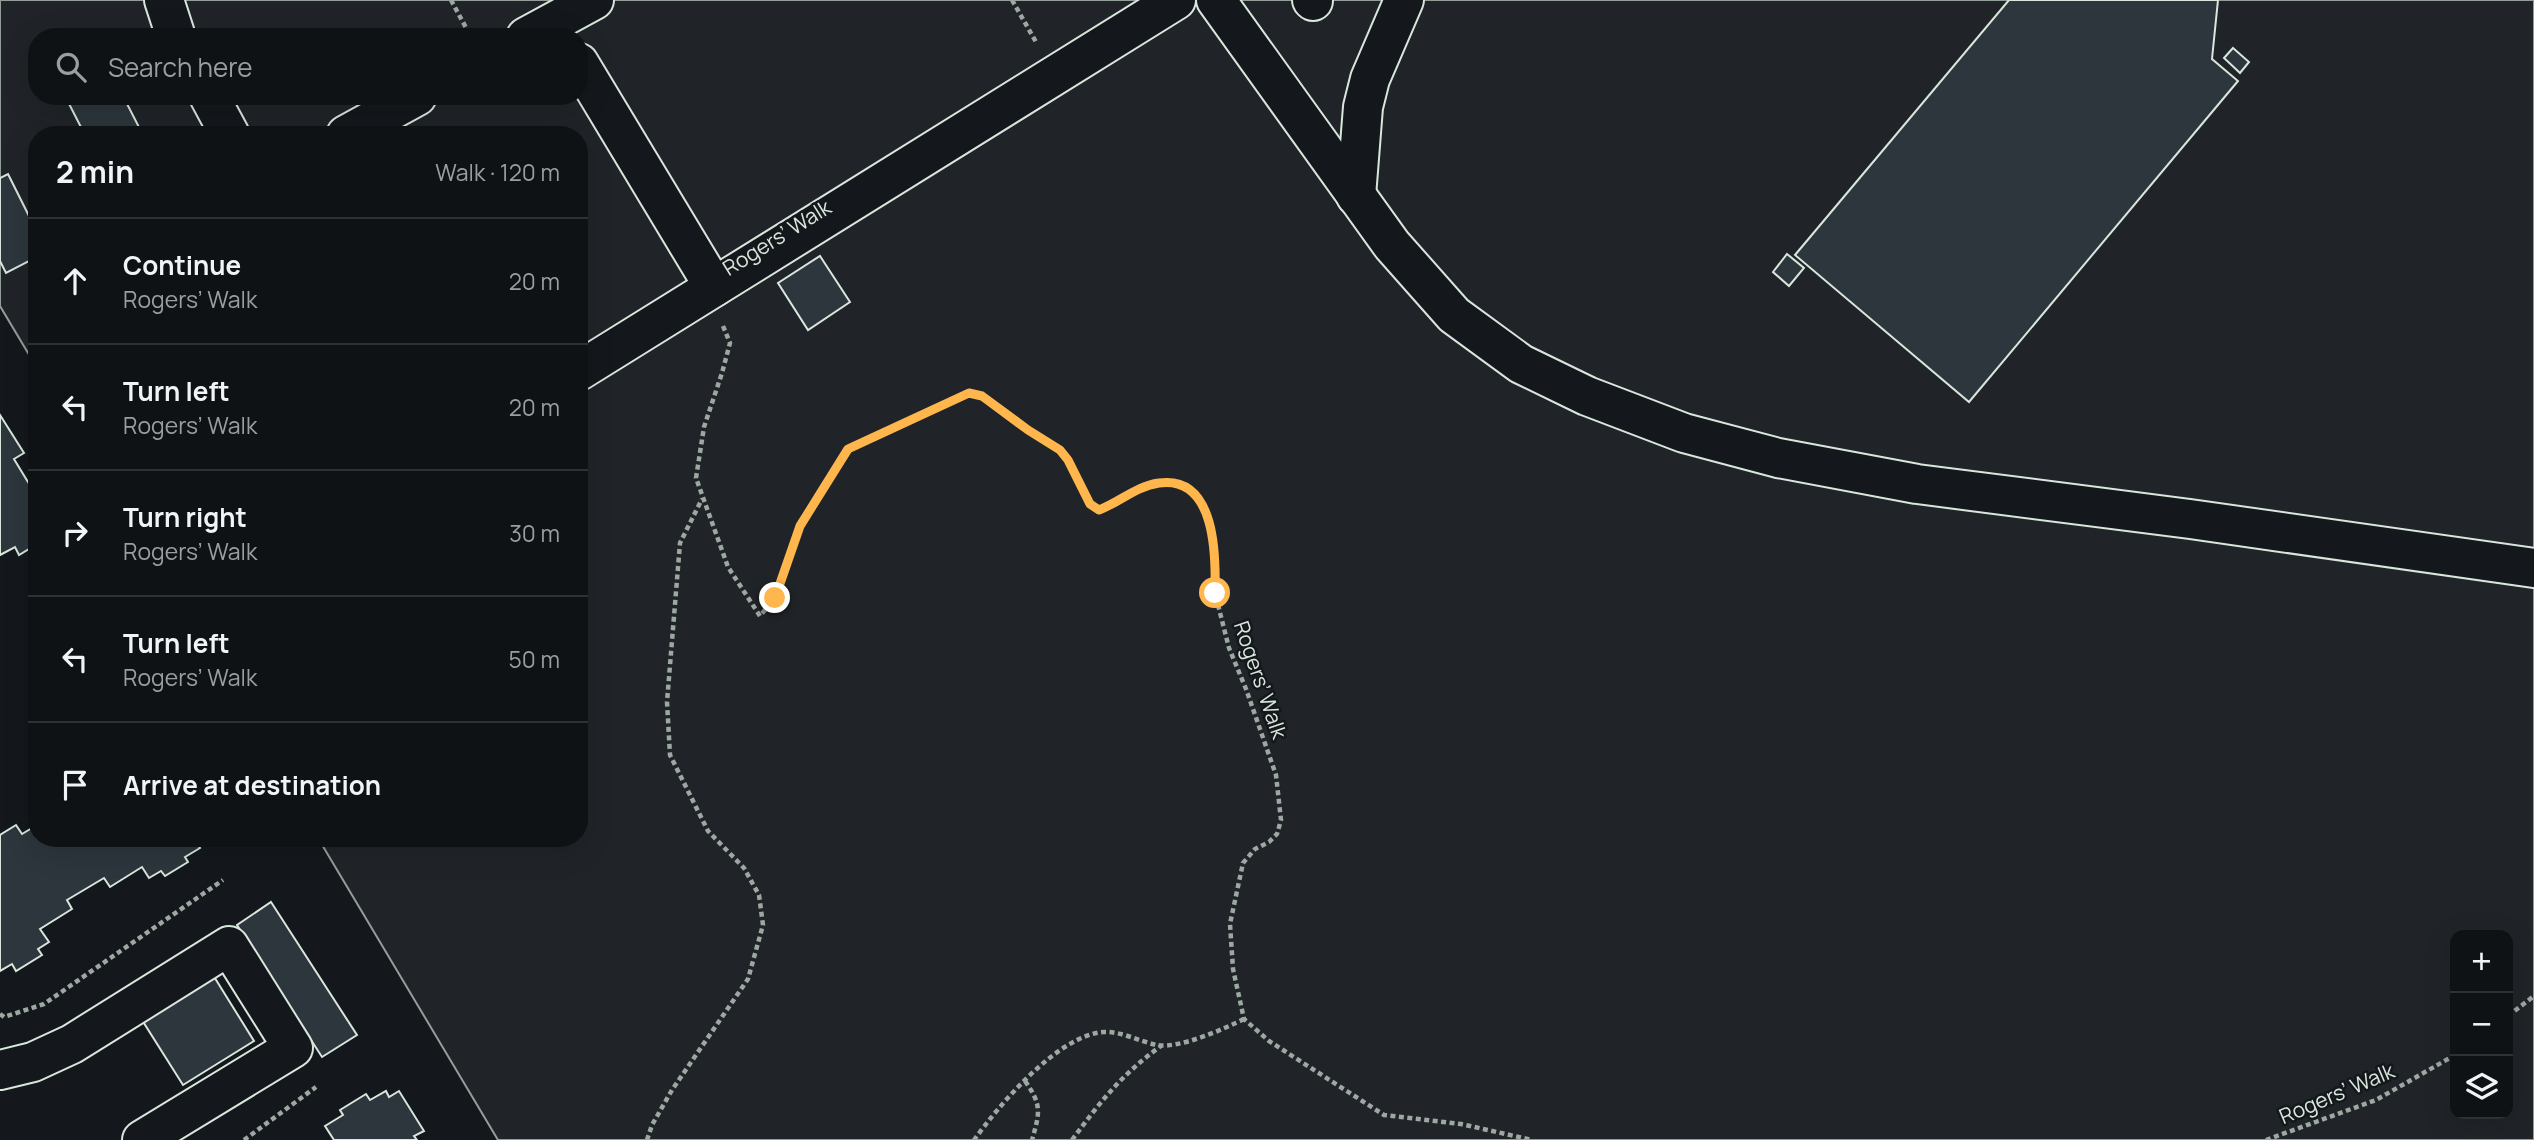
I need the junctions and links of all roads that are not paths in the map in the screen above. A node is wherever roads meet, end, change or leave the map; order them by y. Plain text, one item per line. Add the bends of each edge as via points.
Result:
1 (164, 0) edge
2 (594, 0) edge
3 (1176, 0) edge
4 (1216, 0) edge
5 (1404, 0) edge
6 (173, 28) edge
7 (554, 28) edge
8 (588, 79) edge
9 (214, 105) edge
10 (401, 105) edge
11 (225, 126) edge
12 (362, 126) edge
13 (1356, 196) junction
14 (717, 304) junction
15 (588, 366) edge
16 (2534, 569) edge
17 (0, 1070) edge
18 (142, 1140) edge

1 - 6 street
2 - 7 street
3 - 14 street
4 - 13 street
5 - 13 street via 1367,89
8 - 14 street
9 - 11 street
10 - 12 street
13 - 16 street via 1454,315 1521,364 1587,396 1684,433 1779,458 1917,484
14 - 15 street
17 - 18 street via 33,1062 72,1044 229,946 293,1048

